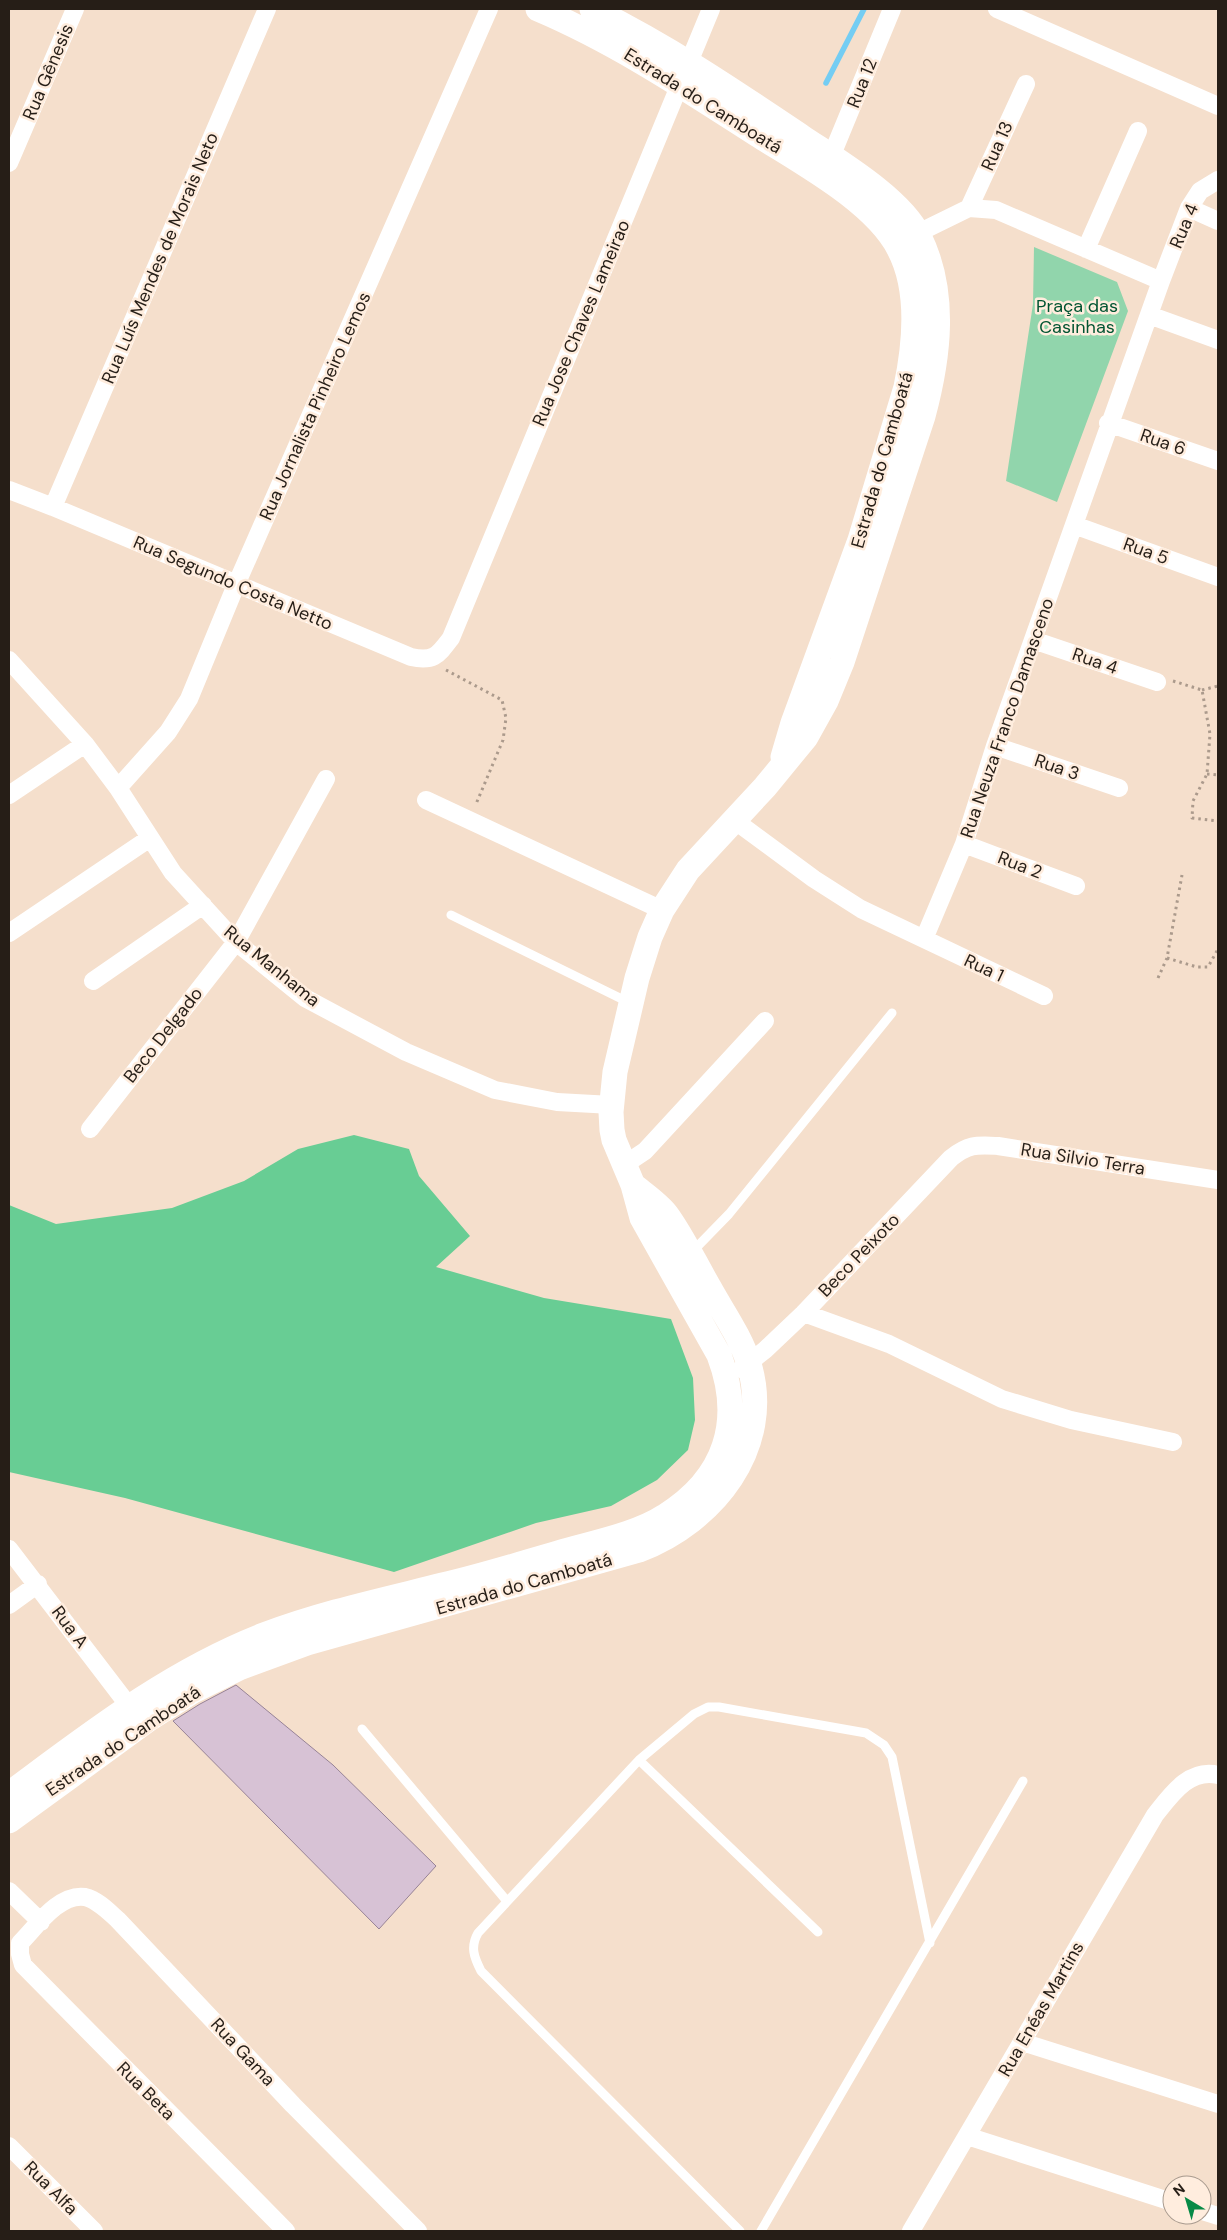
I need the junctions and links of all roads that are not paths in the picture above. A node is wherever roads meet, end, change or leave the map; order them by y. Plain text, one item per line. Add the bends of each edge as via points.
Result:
1 (75, 9) edge
2 (267, 9) edge
3 (489, 9) edge
4 (538, 9) edge
5 (592, 9) edge
6 (711, 9) edge
7 (892, 9) edge
8 (997, 9) edge
9 (685, 72) junction
10 (1026, 84) dead end
11 (1218, 106) edge
12 (1138, 131) dead end
13 (831, 157) junction
14 (9, 163) edge
15 (1218, 180) edge
16 (969, 208) junction
17 (1189, 208) junction
18 (1218, 221) edge
19 (918, 233) junction
20 (1086, 249) junction
21 (1160, 281) junction
22 (1149, 315) junction
23 (1218, 340) edge
24 (1108, 423) junction
25 (1218, 461) edge
26 (883, 463) junction
27 (906, 470) junction
28 (9, 490) edge
29 (53, 507) junction
30 (1074, 525) junction
31 (1218, 577) edge
32 (236, 585) junction
33 (1033, 640) junction
34 (9, 660) edge
35 (426, 660) joint
36 (1156, 682) road end
37 (85, 744) junction
38 (995, 746) junction
39 (780, 768) junction
40 (326, 779) dead end
41 (118, 788) junction
42 (1119, 788) dead end
43 (9, 795) edge
44 (426, 800) dead end
45 (734, 820) junction
46 (150, 838) junction
47 (964, 844) junction
48 (1076, 886) dead end
49 (203, 905) junction
50 (662, 910) junction
51 (451, 915) dead end
52 (9, 933) edge
53 (924, 939) junction
54 (236, 942) junction
55 (93, 981) dead end
56 (1044, 996) dead end
57 (631, 1003) junction
58 (892, 1013) dead end
59 (765, 1021) dead end
60 (612, 1105) junction
61 (90, 1129) dead end
62 (951, 1158) joint
63 (629, 1175) junction
64 (1218, 1180) edge
65 (690, 1254) junction
66 (804, 1313) junction
67 (757, 1357) junction
68 (727, 1377) junction
69 (1173, 1442) dead end
70 (9, 1549) edge
71 (38, 1584) junction
72 (447, 1595) junction
73 (9, 1605) edge
74 (129, 1706) junction
75 (362, 1728) dead end
76 (639, 1760) junction
77 (1218, 1775) edge
78 (1023, 1781) dead end
79 (9, 1794) edge
80 (9, 1821) edge
81 (9, 1891) edge
82 (506, 1900) junction
83 (41, 1922) junction
84 (818, 1932) dead end
85 (930, 1943) junction
86 (1022, 2042) junction
87 (1218, 2104) edge
88 (967, 2136) junction
89 (9, 2146) edge
90 (1162, 2199) edge
91 (94, 2231) edge
92 (286, 2231) edge
93 (418, 2231) edge
94 (740, 2231) edge
95 (761, 2231) edge
96 (911, 2231) edge

1 - 14 street, Rua Gênesis
2 - 29 street, Rua Luís Mendes de Morais Neto
3 - 32 street, Rua Jornalista Pinheiro Lemos
4 - 9 main road, Estrada do Camboatá
5 - 9 main road, Estrada do Camboatá
6 - 9 street, Rua Jose Chaves Lameirao
7 - 13 street, Rua 12
8 - 11 street
9 - 13 main road, Estrada do Camboatá
9 - 26 main road, Estrada do Camboatá via 839,187 896,243 909,282 913,342 906,387
9 - 35 street, Rua Jose Chaves Lameirao via 451,638 438,654
10 - 16 street, Rua 13
12 - 20 street
13 - 19 main road, Estrada do Camboatá via 894,204
15 - 17 street, Rua 4 via 1200,191
16 - 19 street
16 - 20 street via 996,210
17 - 18 street
17 - 21 street, Rua 4
19 - 27 main road, Estrada do Camboatá via 927,252 936,290 937,344 932,384
20 - 21 street
21 - 22 street, Rua Neuza Franco Damasceno
22 - 23 street
22 - 24 street, Rua Neuza Franco Damasceno
24 - 25 street, Rua 6
24 - 30 street, Rua Neuza Franco Damasceno
26 - 27 main road
26 - 39 main road, Estrada do Camboatá via 860,540 793,723
27 - 39 main road, Estrada do Camboatá via 826,701 806,737
28 - 29 street, Rua Segundo Costa Netto
29 - 32 street, Rua Segundo Costa Netto
30 - 31 street, Rua 5
30 - 33 street, Rua Neuza Franco Damasceno
32 - 35 street, Rua Segundo Costa Netto via 411,657
32 - 41 street, Rua Jornalista Pinheiro Lemos via 190,699 168,732
33 - 36 street, Rua 4
33 - 38 street, Rua Neuza Franco Damasceno
34 - 37 street, Rua Manhama
37 - 41 street, Rua Manhama
37 - 43 street
38 - 42 street, Rua 3
38 - 47 street, Rua Neuza Franco Damasceno
39 - 45 main road, Estrada do Camboatá
40 - 54 street, Beco Delgado
41 - 46 street, Rua Manhama
44 - 50 street
45 - 50 main road, Estrada do Camboatá via 688,870
45 - 53 street via 814,880 861,909
46 - 49 street, Rua Manhama via 173,873
46 - 52 street
47 - 48 street, Rua 2
47 - 53 street, Rua Neuza Franco Damasceno
49 - 54 street, Rua Manhama
49 - 55 street
50 - 57 main road, Estrada do Camboatá via 650,937
51 - 57 lane
53 - 56 street, Rua 1
54 - 60 street, Rua Manhama via 305,998 406,1052 495,1090 557,1102
54 - 61 street, Beco Delgado
57 - 60 main road, Estrada do Camboatá via 616,1064
58 - 65 lane via 729,1214
59 - 63 street via 645,1151
60 - 63 main road, Estrada do Camboatá via 614,1140
62 - 64 street, Rua Silvio Terra via 964,1147 998,1146
62 - 66 street, Beco Peixoto
63 - 65 main road, Estrada do Camboatá via 666,1214
63 - 68 main road, Estrada do Camboatá via 642,1218 715,1348
65 - 67 main road, Estrada do Camboatá
66 - 67 street, Beco Peixoto
66 - 69 street via 889,1344 1002,1399 1070,1420
67 - 68 street, Beco Peixoto
67 - 72 main road, Estrada do Camboatá via 749,1438 726,1486 693,1522 666,1539 639,1550
68 - 72 main road, Estrada do Camboatá via 731,1412 723,1450 706,1479 675,1510 648,1525
70 - 71 street, Rua A
71 - 73 street
71 - 74 street, Rua A
72 - 74 main road, Estrada do Camboatá via 386,1598 265,1635 201,1663
72 - 80 main road, Estrada do Camboatá via 223,1675 149,1719
74 - 79 main road, Estrada do Camboatá
75 - 82 lane
76 - 82 lane
76 - 84 lane
76 - 85 lane via 694,1714 708,1707 866,1733 884,1745 892,1757
77 - 86 street, Rua Enéas Martins via 1194,1776 1176,1789 1155,1815
78 - 85 lane
81 - 83 street
82 - 94 lane via 473,1942 474,1957 481,1971
83 - 92 street, Rua Beta via 20,1943 23,1965
83 - 93 street, Rua Gama via 59,1904 76,1898 86,1898 101,1905
85 - 95 lane
86 - 87 street
86 - 88 street, Rua Enéas Martins
88 - 90 street
88 - 96 street, Rua Enéas Martins
89 - 91 street, Rua Alfa

